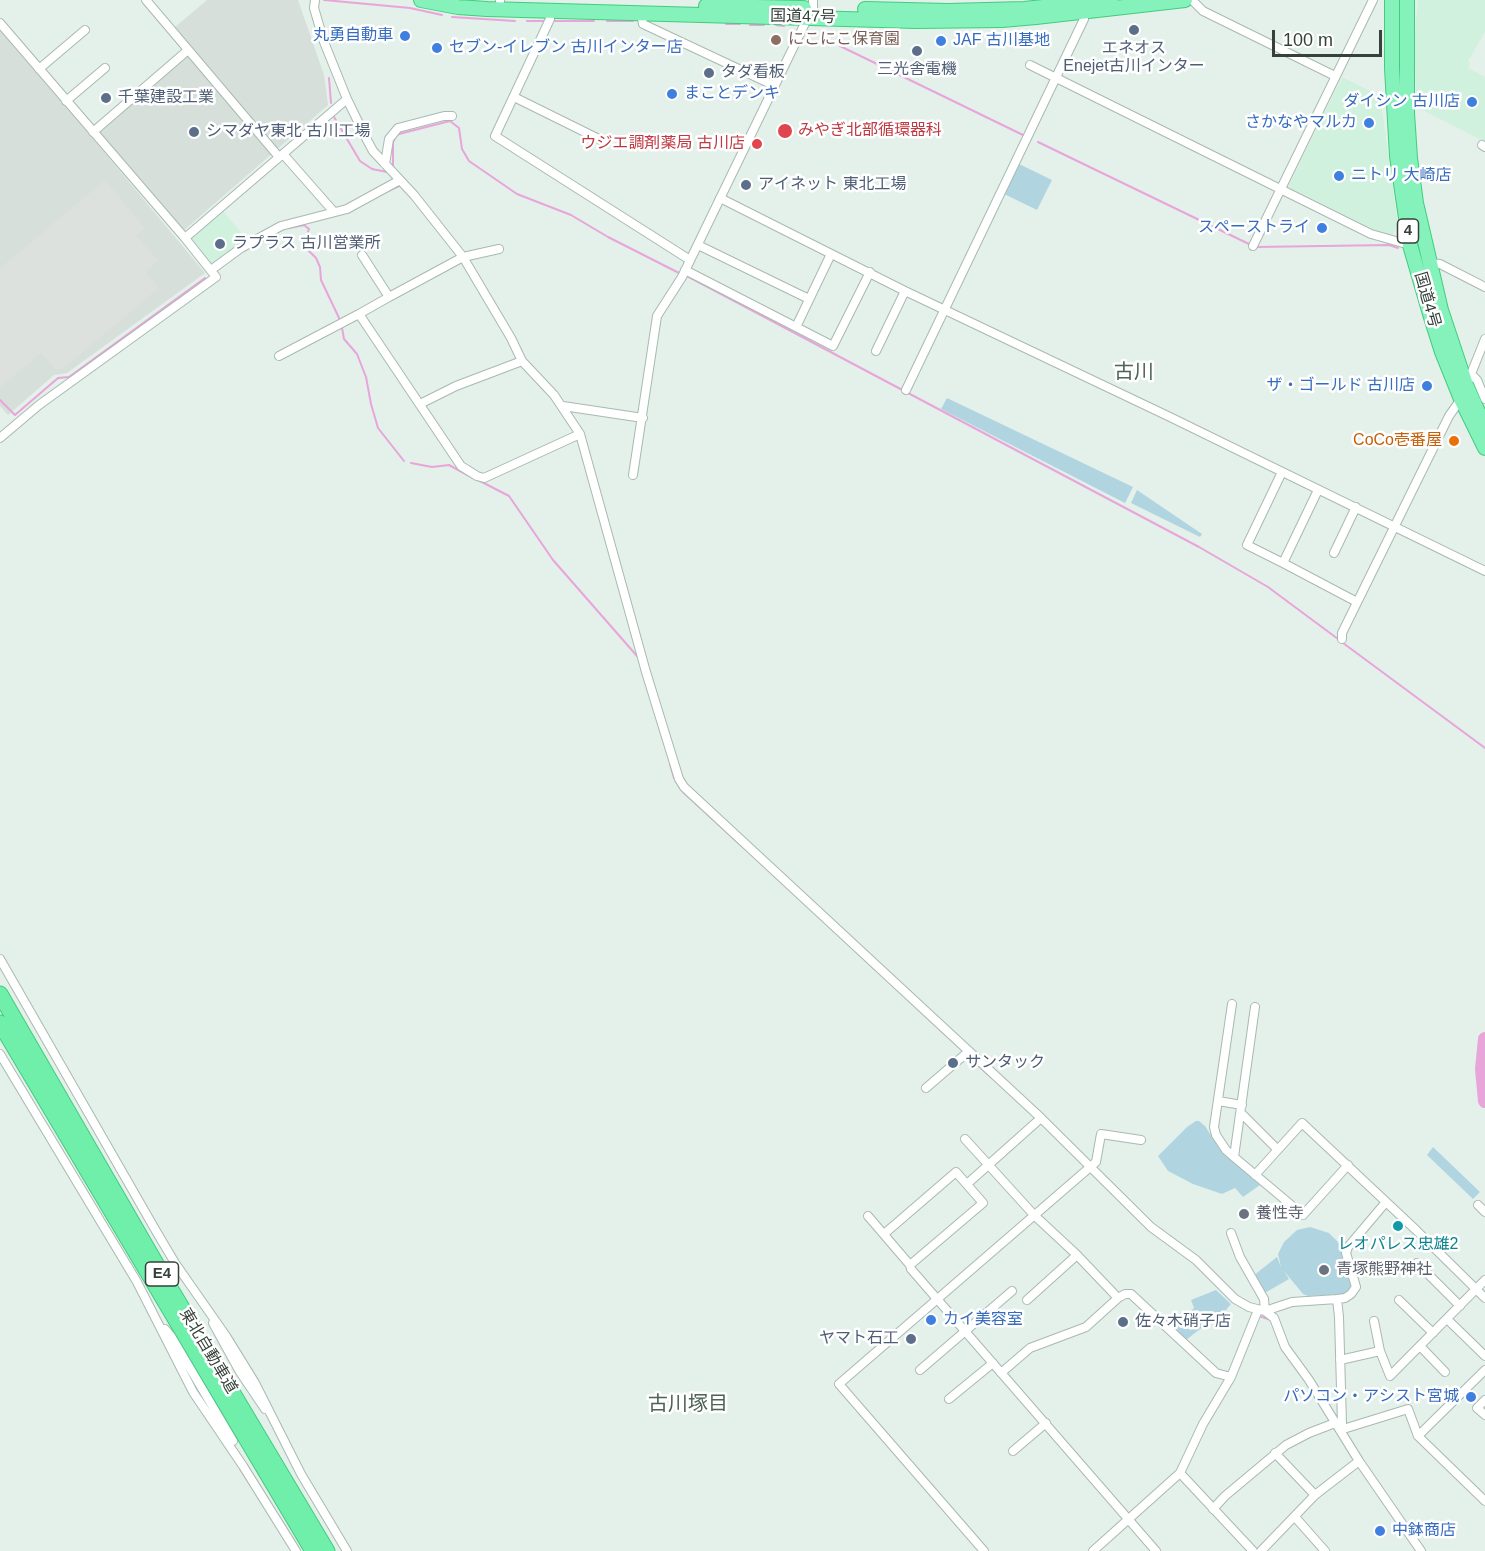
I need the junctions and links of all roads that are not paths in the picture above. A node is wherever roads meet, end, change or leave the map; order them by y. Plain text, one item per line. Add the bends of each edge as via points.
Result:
1 (146, 0) edge
2 (315, 0) edge
3 (421, 0) edge
4 (476, 0) edge
5 (1106, 0) edge
6 (1185, 0) edge
7 (1192, 0) edge
8 (1373, 0) edge
9 (1392, 0) edge
10 (1407, 0) edge
11 (500, 1) edge
12 (811, 8) edge
13 (549, 12) junction
14 (1082, 13) junction
15 (641, 14) junction
16 (0, 23) edge
17 (85, 30) dead end
18 (188, 50) junction
19 (1030, 65) dead end
20 (105, 68) dead end
21 (39, 69) junction
22 (1056, 76) junction
23 (1335, 76) junction
24 (775, 86) junction
25 (514, 96) junction
26 (347, 99) junction
27 (66, 101) junction
28 (452, 116) dead end
29 (93, 132) junction
30 (605, 142) dead end
31 (281, 155) junction
32 (389, 168) junction
33 (400, 180) junction
34 (1281, 189) junction
35 (720, 198) junction
36 (334, 212) junction
37 (185, 238) junction
38 (698, 245) junction
39 (1410, 245) junction
40 (1253, 246) dead end
41 (499, 249) dead end
42 (831, 254) junction
43 (362, 255) dead end
44 (463, 257) junction
45 (690, 260) junction
46 (1430, 264) junction
47 (211, 270) junction
48 (870, 272) junction
49 (684, 273) junction
50 (1485, 288) edge
51 (905, 291) junction
52 (389, 297) junction
53 (809, 299) junction
54 (945, 309) junction
55 (359, 314) junction
56 (796, 327) junction
57 (1485, 339) edge
58 (876, 351) dead end
59 (279, 356) dead end
60 (522, 361) junction
61 (1468, 379) junction
62 (906, 390) dead end
63 (1461, 399) junction
64 (1485, 399) edge
65 (420, 404) junction
66 (562, 406) junction
67 (643, 418) junction
68 (1485, 427) edge
69 (580, 434) junction
70 (0, 438) edge
71 (1485, 448) edge
72 (1282, 472) junction
73 (633, 475) dead end
74 (1318, 490) junction
75 (1356, 507) junction
76 (1395, 526) junction
77 (1334, 553) dead end
78 (1283, 563) junction
79 (1485, 571) edge
80 (1357, 602) junction
81 (1342, 639) dead end
82 (0, 959) edge
83 (0, 994) edge
84 (1232, 1004) dead end
85 (1255, 1007) dead end
86 (0, 1023) edge
87 (969, 1051) junction
88 (0, 1054) edge
89 (926, 1088) dead end
90 (1218, 1101) junction
91 (1241, 1109) junction
92 (1041, 1118) junction
93 (965, 1138) dead end
94 (1141, 1140) dead end
95 (1277, 1149) junction
96 (1234, 1157) junction
97 (989, 1165) junction
98 (1348, 1166) junction
99 (1090, 1167) junction
100 (1255, 1175) junction
101 (967, 1184) junction
102 (1386, 1202) junction
103 (1034, 1215) junction
104 (868, 1216) dead end
105 (1232, 1233) dead end
106 (884, 1234) junction
107 (1077, 1255) junction
108 (1417, 1263) dead end
109 (910, 1265) junction
110 (1485, 1280) edge
111 (1476, 1289) junction
112 (1012, 1291) dead end
113 (1118, 1298) junction
114 (1485, 1298) edge
115 (938, 1299) junction
116 (1337, 1299) junction
117 (1027, 1300) dead end
118 (1399, 1300) dead end
119 (1460, 1306) junction
120 (209, 1311) junction
121 (1262, 1311) junction
122 (1447, 1319) junction
123 (157, 1321) junction
124 (1374, 1321) dead end
125 (965, 1330) junction
126 (1433, 1333) junction
127 (1420, 1346) junction
128 (1380, 1351) junction
129 (1485, 1356) edge
130 (1340, 1360) junction
131 (993, 1363) junction
132 (920, 1370) dead end
133 (1485, 1370) edge
134 (1001, 1372) junction
135 (1445, 1372) dead end
136 (1231, 1377) junction
137 (949, 1399) dead end
138 (1485, 1400) edge
139 (1485, 1415) edge
140 (272, 1417) junction
141 (1046, 1423) junction
142 (1337, 1427) junction
143 (1418, 1436) junction
144 (1013, 1451) dead end
145 (1275, 1453) junction
146 (1359, 1461) junction
147 (243, 1466) junction
148 (1180, 1473) junction
149 (1315, 1495) junction
150 (1485, 1501) edge
151 (1213, 1509) junction
152 (1295, 1517) junction
153 (1129, 1520) junction
154 (296, 1551) edge
155 (313, 1551) edge
156 (327, 1551) edge
157 (347, 1551) edge
158 (984, 1551) edge
159 (1094, 1551) edge
160 (1155, 1551) edge
161 (1253, 1551) edge
162 (1262, 1551) edge
163 (1325, 1551) edge
164 (1421, 1551) edge

1 - 18 street
2 - 26 street via 324,42
3 - 13 highway, 国道47号 via 458,7
4 - 11 highway, 国道47号
5 - 12 highway, 国道47号 via 1013,10
6 - 14 highway, 国道47号
7 - 23 street via 1203,11
8 - 23 street
9 - 39 highway, 国道4号 / 4 via 1397,156
10 - 46 highway, 国道4号 / 4 via 1410,158
11 - 12 highway, 国道47号
12 - 14 highway, 国道47号 via 916,21 1002,20
12 - 15 highway, 国道47号
12 - 24 street
13 - 15 highway, 国道47号
13 - 25 street via 550,19
14 - 22 street via 1084,19
15 - 24 street via 643,24
16 - 21 street
17 - 21 street
18 - 29 street
18 - 31 street
19 - 22 street
20 - 27 street
21 - 27 street
22 - 34 street
22 - 54 street
23 - 34 street
24 - 35 street
25 - 30 street
25 - 45 street via 495,136
26 - 31 street
26 - 32 street via 367,140
27 - 29 street
28 - 32 street via 398,128 389,139
29 - 37 street
31 - 36 street
31 - 37 street
32 - 33 street
33 - 36 street via 362,202
33 - 44 street
34 - 39 street via 1371,234
34 - 40 street
35 - 38 street
35 - 42 street
36 - 47 street via 281,226
37 - 47 street
38 - 45 street
38 - 53 street
39 - 63 highway, 国道4号 / 4
41 - 44 street
42 - 48 street
42 - 53 street
43 - 52 street
44 - 52 street
44 - 60 street
45 - 49 street
46 - 50 street via 1440,264
46 - 61 highway, 国道4号 / 4 via 1441,310
47 - 70 street via 216,277 39,405
48 - 51 street
48 - 56 street via 833,346
49 - 56 street
49 - 67 street via 657,316
51 - 54 street
51 - 58 street
52 - 55 street
53 - 56 street
54 - 62 street
54 - 72 street
55 - 59 street
55 - 65 street
57 - 61 street
60 - 65 street
60 - 66 street
61 - 64 street via 1477,380
61 - 68 highway, 国道4号 / 4
63 - 71 highway, 国道4号 / 4
63 - 76 street
65 - 69 street via 461,466 484,478
66 - 67 street
66 - 69 street
67 - 73 street
69 - 87 street via 679,779
72 - 74 street
72 - 78 street via 1247,545
74 - 75 street
74 - 78 street
75 - 76 street
75 - 77 street
76 - 79 street
76 - 80 street
78 - 80 street
80 - 81 street
82 - 120 street via 156,1231
83 - 156 highway, 東北自動車道 / E4
84 - 90 street
85 - 91 street
86 - 155 highway, 東北自動車道 / E4
87 - 89 street
87 - 92 street
88 - 123 street
90 - 91 street
90 - 96 street via 1216,1135
91 - 95 street
91 - 96 street
92 - 97 street
92 - 99 street
93 - 97 street
94 - 99 street via 1101,1134 1096,1162
95 - 98 street via 1302,1123
95 - 100 street
96 - 100 street
97 - 101 street
97 - 103 street
98 - 100 street via 1303,1215
98 - 102 street
99 - 103 street
99 - 121 street via 1151,1227 1196,1260 1235,1299
101 - 106 street via 956,1172
101 - 109 street via 983,1203
102 - 111 street
102 - 116 street via 1348,1247 1347,1258 1356,1288 1345,1298
103 - 107 street
103 - 115 street
104 - 106 street
105 - 121 street via 1240,1257 1264,1299
106 - 109 street
107 - 113 street
107 - 117 street
108 - 119 street
109 - 115 street
110 - 111 street
111 - 114 street
111 - 119 street
112 - 125 street
113 - 134 street via 1086,1327 1030,1348
113 - 136 street via 1131,1294 1216,1373
115 - 125 street
115 - 158 street via 839,1384
116 - 121 street via 1293,1302
116 - 130 street
118 - 126 street
119 - 122 street
120 - 140 street
120 - 140 street via 238,1372
121 - 136 street
121 - 142 street via 1274,1318 1285,1347
122 - 126 street
122 - 129 street
123 - 147 street via 194,1392
123 - 147 street via 205,1388
124 - 128 street
125 - 131 street
125 - 132 street
126 - 127 street
127 - 128 street via 1390,1376
127 - 135 street
128 - 130 street
130 - 142 street via 1342,1424
131 - 134 street
131 - 137 street
133 - 143 street
134 - 141 street
136 - 148 street via 1198,1432
138 - 139 street via 1477,1408
140 - 157 street
141 - 144 street
141 - 153 street
142 - 143 street via 1408,1409
142 - 145 street via 1296,1439
142 - 146 street
143 - 150 street
145 - 149 street
145 - 151 street
146 - 149 street
146 - 164 street
147 - 154 street
148 - 151 street
148 - 153 street
149 - 152 street
151 - 161 street
152 - 162 street
152 - 163 street
153 - 159 street
153 - 160 street

